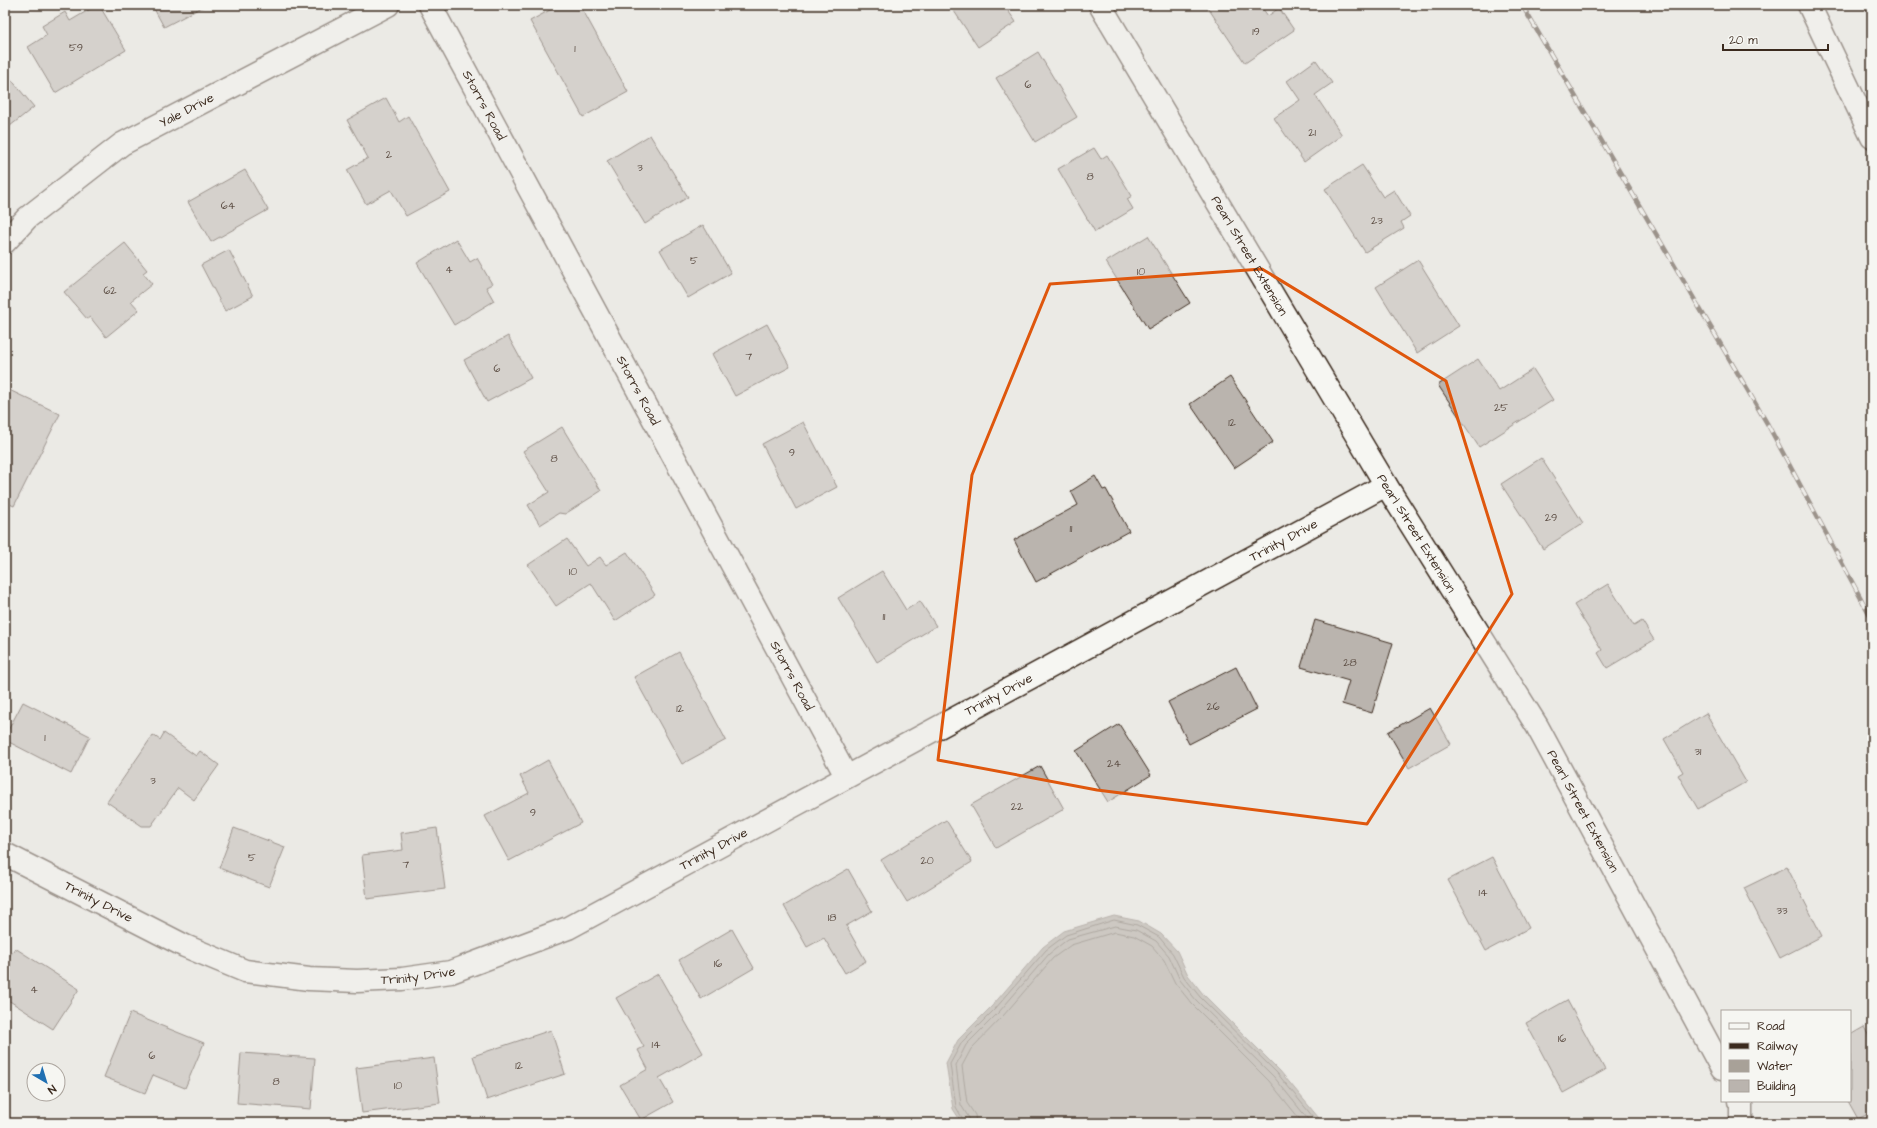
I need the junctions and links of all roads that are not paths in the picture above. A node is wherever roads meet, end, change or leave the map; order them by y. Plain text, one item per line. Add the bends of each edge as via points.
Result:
1 (388, 5) edge
2 (430, 5) edge
3 (1100, 5) edge
4 (1809, 5) edge
5 (1872, 137) edge
6 (5, 242) edge
7 (1386, 485) junction
8 (846, 776) junction
9 (5, 854) edge
10 (1721, 1067) edge
11 (1740, 1102) edge
12 (1741, 1123) edge

1 - 6 street, Yale Drive via 122,144 27,218
2 - 8 street, Storrs Road
3 - 7 street, Pearl Street Extension
4 - 5 street
7 - 8 street, Trinity Drive
7 - 10 street, Pearl Street Extension via 1537,726
8 - 9 street, Trinity Drive via 568,928 451,972 402,979 309,979 245,971 185,946
11 - 12 street

